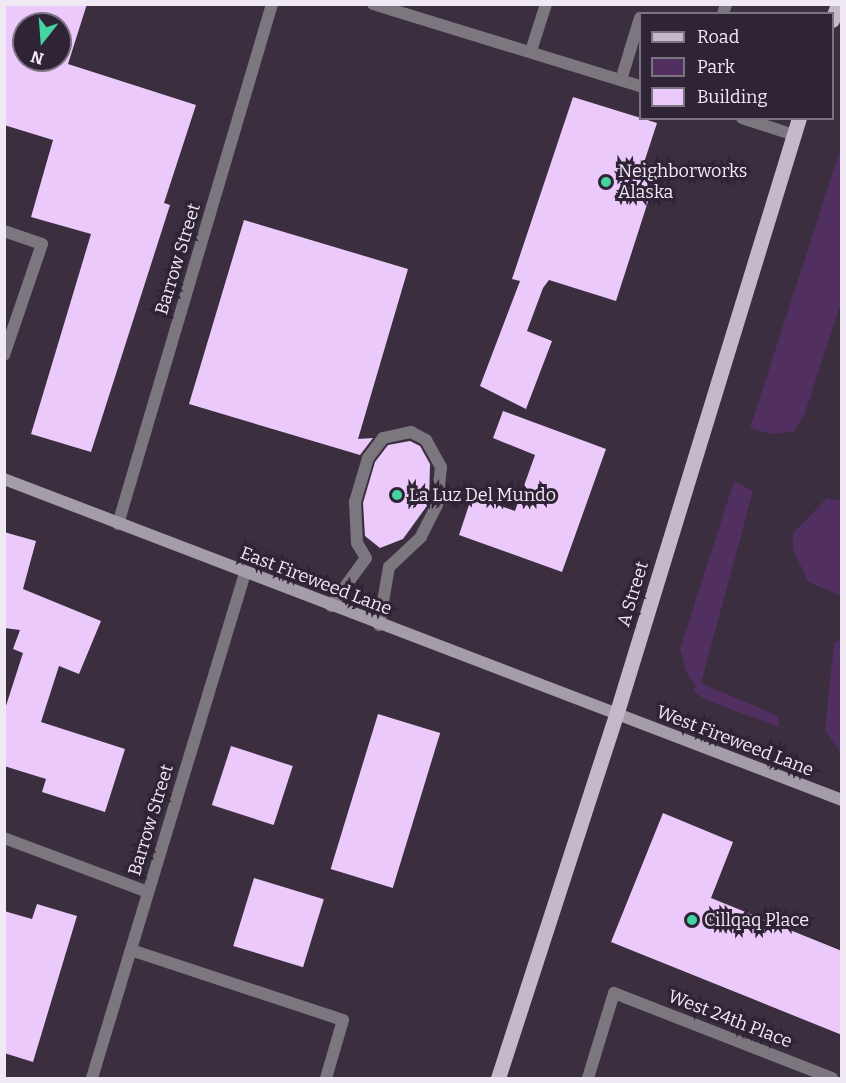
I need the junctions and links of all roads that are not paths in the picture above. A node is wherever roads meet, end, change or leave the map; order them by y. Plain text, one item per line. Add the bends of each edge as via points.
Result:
1 (272, 4) edge
2 (373, 4) edge
3 (546, 4) edge
4 (639, 26) edge
5 (531, 51) junction
6 (621, 80) junction
7 (639, 86) edge
8 (748, 120) edge
9 (798, 120) edge
10 (794, 135) junction
11 (4, 231) edge
12 (4, 355) edge
13 (4, 479) edge
14 (118, 524) junction
15 (245, 573) junction
16 (331, 606) junction
17 (379, 625) junction
18 (616, 716) junction
19 (842, 800) edge
20 (4, 838) edge
21 (148, 892) junction
22 (130, 950) junction
23 (92, 1078) edge
24 (326, 1078) edge
25 (498, 1078) edge
26 (588, 1078) edge
27 (832, 1078) edge

1 - 14 street, Barrow Street
2 - 5 street
3 - 5 street
4 - 6 street
5 - 6 street
6 - 7 street
8 - 10 street
9 - 10 main road, A Street
10 - 18 main road, A Street
11 - 12 street via 42,244
13 - 14 main road, East Fireweed Lane
14 - 15 main road, East Fireweed Lane
15 - 16 main road, East Fireweed Lane
15 - 21 street, Barrow Street
16 - 17 main road, East Fireweed Lane
16 - 17 street via 366,558 357,543 355,502 368,458 383,438 411,432 426,440 441,467 437,506 421,537 389,567
17 - 18 main road, East Fireweed Lane
18 - 19 main road, West Fireweed Lane
18 - 25 main road, A Street
20 - 21 street
21 - 22 street, Barrow Street
22 - 23 street, Barrow Street
22 - 24 street via 343,1020
26 - 27 street, West 24th Place via 614,993

